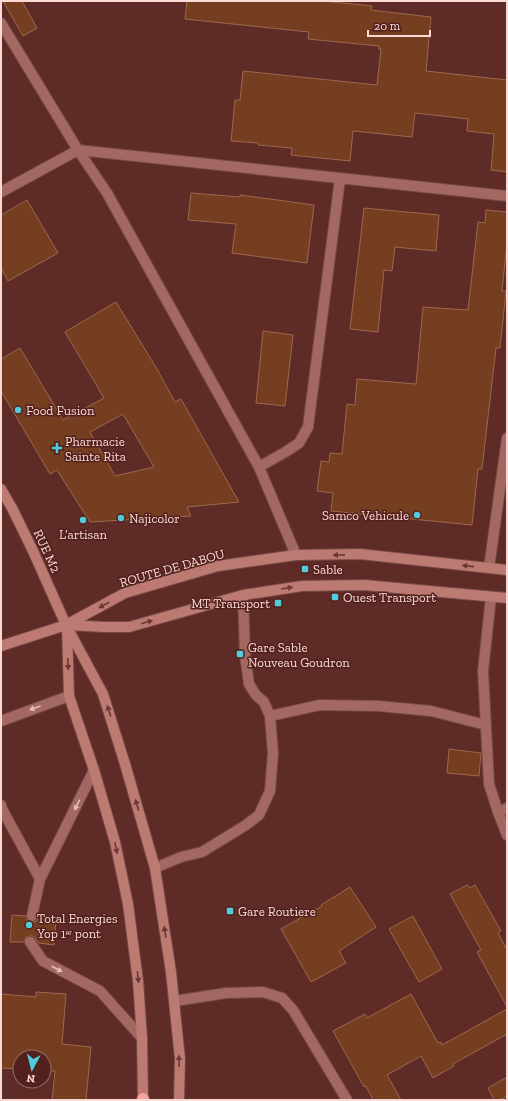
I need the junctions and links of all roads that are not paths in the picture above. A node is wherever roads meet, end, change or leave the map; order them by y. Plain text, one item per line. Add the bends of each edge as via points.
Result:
1 (1, 22) edge
2 (78, 150) junction
3 (340, 179) junction
4 (1, 192) edge
5 (507, 196) edge
6 (507, 438) edge
7 (259, 467) junction
8 (1, 489) edge
9 (296, 556) junction
10 (489, 568) junction
11 (507, 570) edge
12 (244, 595) junction
13 (491, 596) junction
14 (507, 598) edge
15 (66, 625) junction
16 (1, 646) edge
17 (69, 696) junction
18 (270, 716) junction
19 (1, 721) edge
20 (486, 724) junction
21 (94, 770) junction
22 (1, 805) edge
23 (502, 810) edge
24 (507, 835) edge
25 (155, 868) junction
26 (40, 879) junction
27 (32, 916) dead end
28 (30, 942) dead end
29 (175, 1001) junction
30 (142, 1038) junction
31 (143, 1100) edge
32 (179, 1100) edge
33 (347, 1100) edge

1 - 2 street
2 - 3 street
2 - 4 street
2 - 7 street via 107,193
3 - 5 street
3 - 7 street via 308,427 299,443
6 - 10 street
7 - 9 street
8 - 15 main road, RUE M2 via 33,551
10 -> 9 main road, ROUTE DE DABOU via 360,554
9 -> 15 main road, ROUTE DE DABOU via 218,566 125,593
10 - 11 main road, ROUTE DE DABOU
12 -> 13 main road, ROUTE DE DABOU via 302,586 364,585
15 -> 12 main road, ROUTE DE DABOU via 129,627
12 - 18 street via 249,684 264,702
13 - 14 main road, ROUTE DE DABOU
13 - 20 street via 483,671
15 - 16 main road, ROUTE DE DABOU
15 -> 17 main road
25 -> 15 main road, RUE M2 via 103,694
17 -> 19 street
17 - 21 main road
18 - 20 street via 320,706 379,706 431,711
18 - 25 street via 273,753 270,791 259,815 246,826 202,852 181,857
20 - 23 street via 489,784
21 -> 26 street
21 -> 30 main road via 115,842 128,904
22 - 26 street
23 - 24 street
29 -> 25 main road, RUE M2
26 - 27 street
28 -> 30 street via 43,962 100,991
32 -> 29 main road, RUE M2 via 180,1059
29 - 33 street via 226,993 262,992 282,998 293,1010
30 - 31 main road

